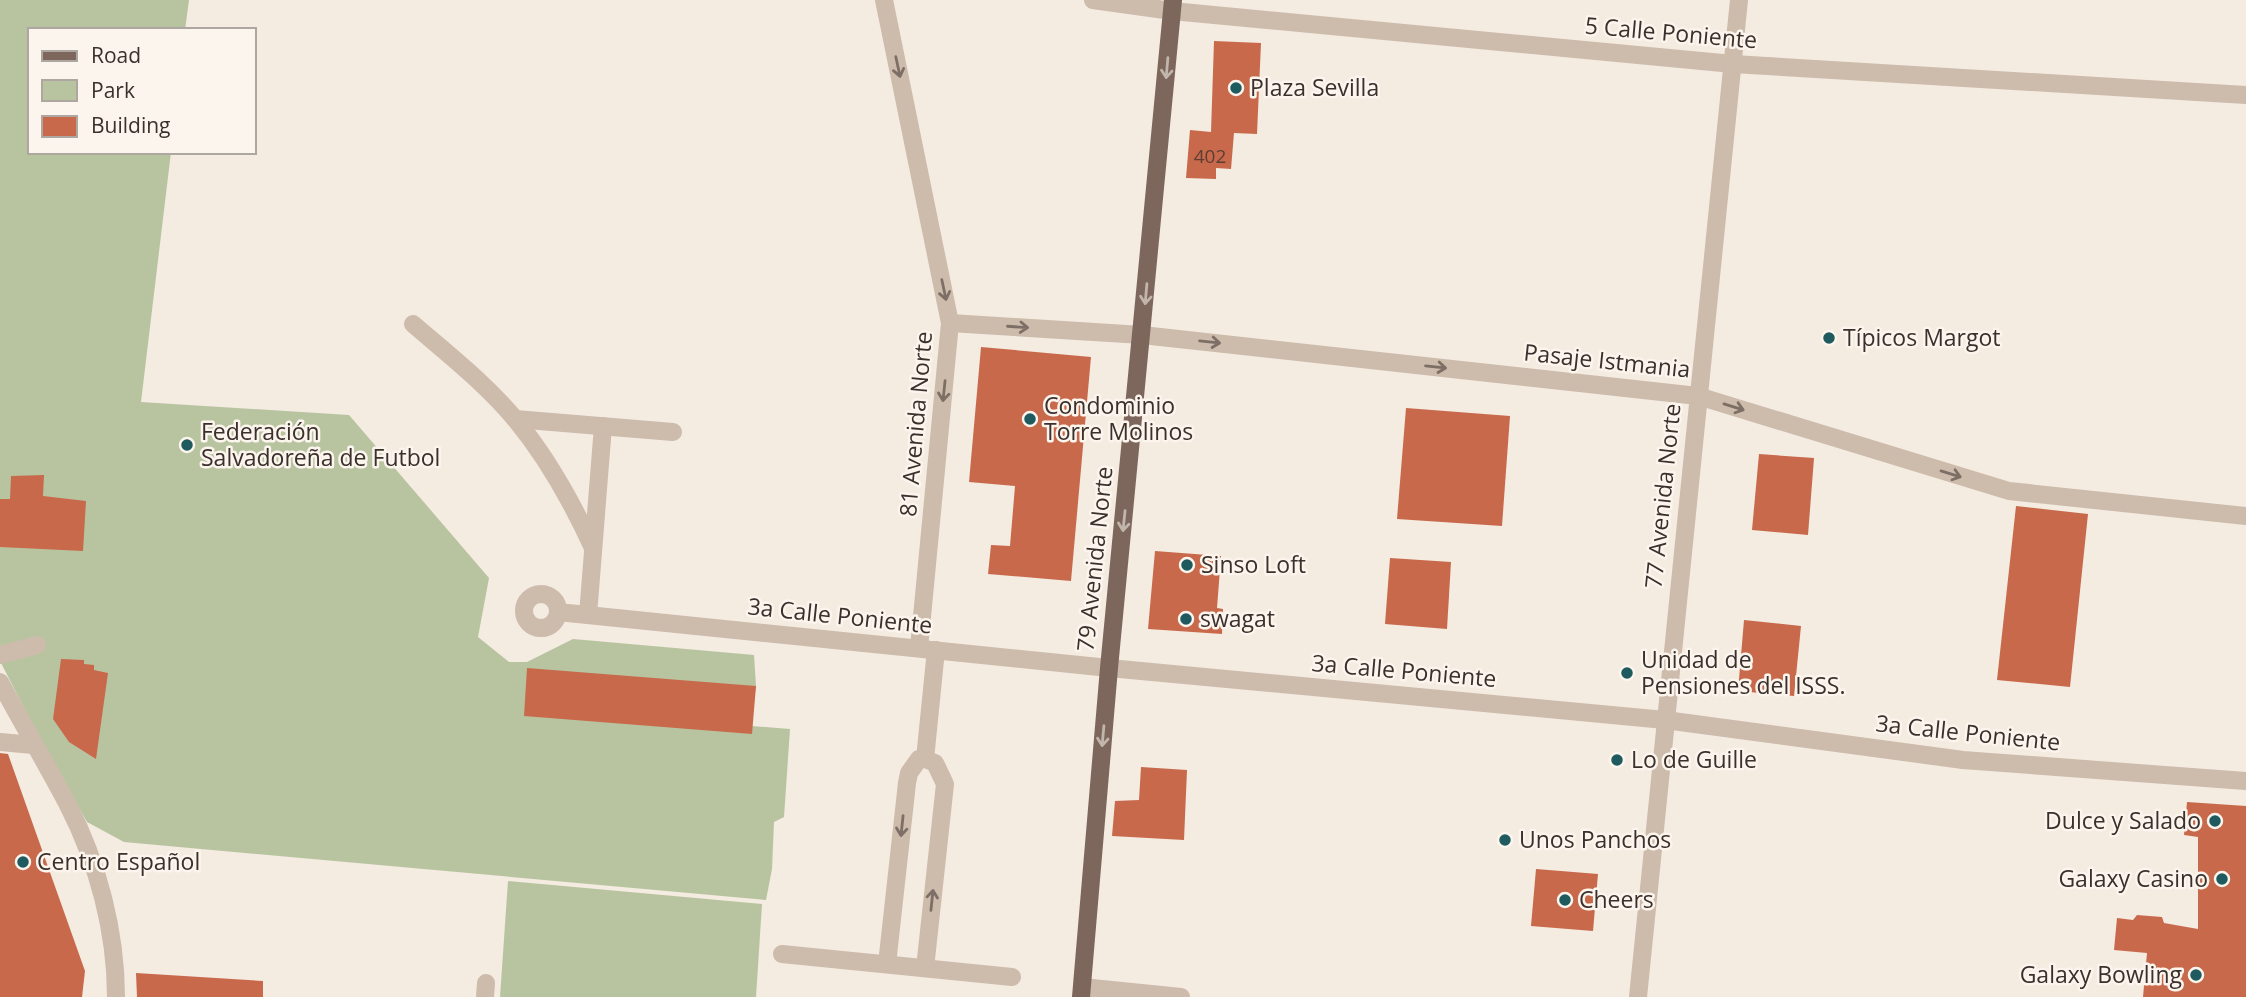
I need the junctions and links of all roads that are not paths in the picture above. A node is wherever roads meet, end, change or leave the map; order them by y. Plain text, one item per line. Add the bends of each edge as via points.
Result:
1 (884, 0) edge
2 (1093, 0) edge
3 (1739, 0) edge
4 (1173, 6) edge
5 (1733, 64) junction
6 (2246, 94) edge
7 (950, 323) junction
8 (413, 324) dead end
9 (1142, 335) junction
10 (1698, 396) junction
11 (515, 419) junction
12 (603, 426) junction
13 (673, 432) dead end
14 (2246, 516) edge
15 (593, 548) junction
16 (558, 612) dead end
17 (588, 615) junction
18 (37, 645) dead end
19 (928, 649) junction
20 (0, 655) edge
21 (1109, 668) junction
22 (0, 682) edge
23 (1665, 720) junction
24 (0, 742) edge
25 (33, 745) junction
26 (925, 759) junction
27 (2246, 781) edge
28 (782, 954) dead end
29 (887, 964) junction
30 (925, 968) junction
31 (1012, 977) dead end
32 (1081, 992) edge
33 (116, 997) edge
34 (1181, 997) edge
35 (1638, 997) edge

1 -> 7 street, 81 Avenida Norte
2 - 4 street, 5 Calle Poniente
3 - 5 street, 77 Avenida Norte
4 - 5 street, 5 Calle Poniente
4 -> 9 main road, 79 Avenida Norte
5 - 6 street, 5 Calle Poniente
5 - 10 street, 77 Avenida Norte
7 -> 9 street, Pasaje Istmania
7 -> 19 street, 81 Avenida Norte
8 - 11 street
9 -> 10 street, Pasaje Istmania
9 -> 21 main road, 79 Avenida Norte
10 -> 14 street, Pasaje Istmania via 2009,491
10 - 23 street, 77 Avenida Norte
11 - 12 street
11 - 15 street via 563,487
12 - 13 street
12 - 15 street
15 - 17 street
16 - 17 street, 3a Calle Poniente
17 - 19 street, 3a Calle Poniente
18 - 20 street
19 - 21 street, 3a Calle Poniente
19 - 26 street, 81 Avenida Norte
21 - 23 street, 3a Calle Poniente
21 -> 32 main road, 79 Avenida Norte
22 - 25 street
23 - 27 street, 3a Calle Poniente via 1963,760
23 - 35 street, 77 Avenida Norte
24 - 25 street
25 - 33 street via 69,806 93,866 110,928
26 -> 29 street via 909,773 907,783
30 -> 26 street via 944,784 935,763
28 - 29 street
29 - 30 street
30 - 31 street
32 - 34 street

